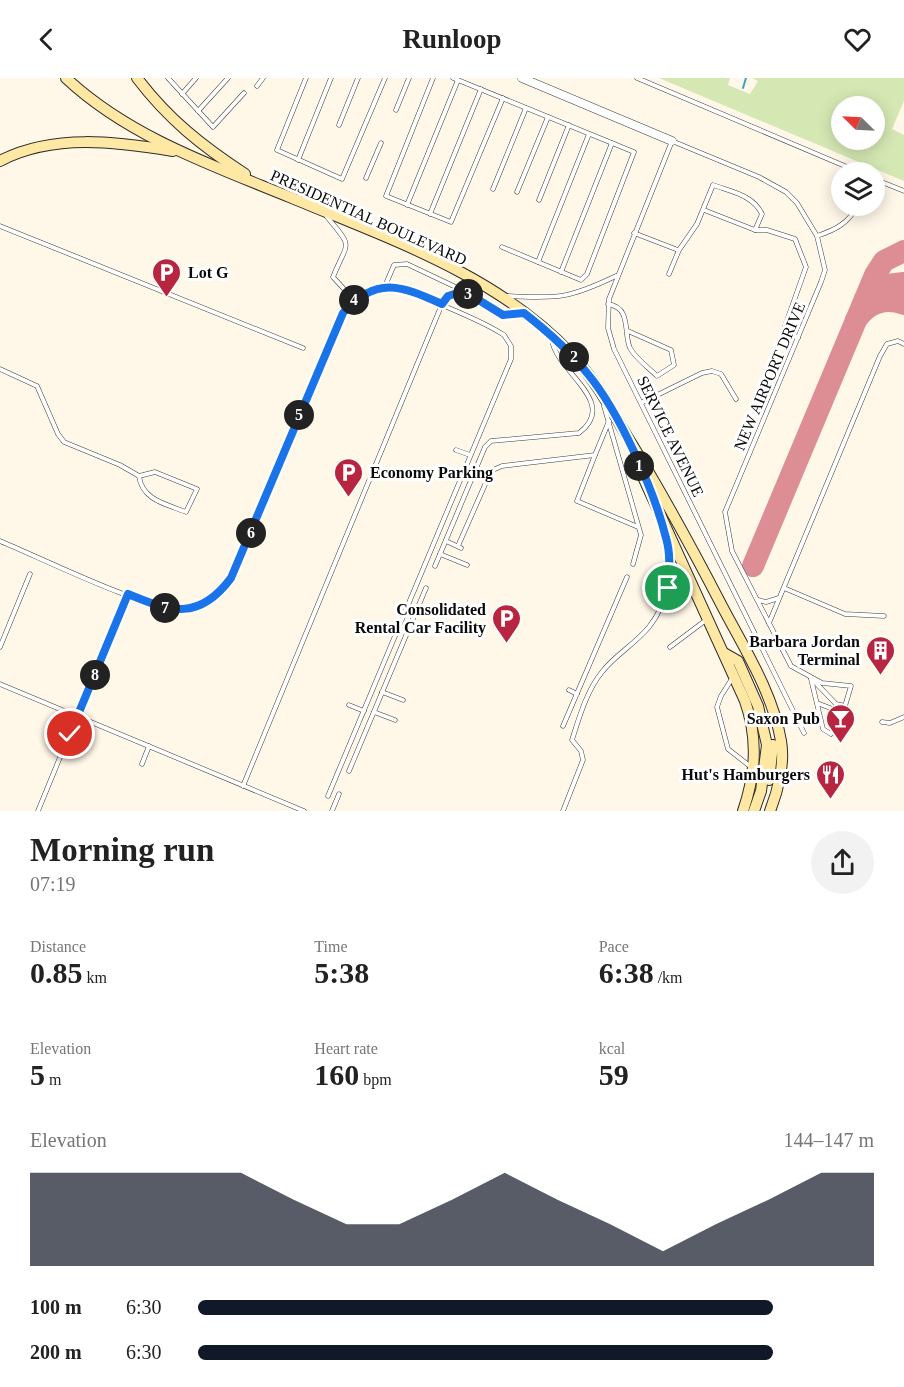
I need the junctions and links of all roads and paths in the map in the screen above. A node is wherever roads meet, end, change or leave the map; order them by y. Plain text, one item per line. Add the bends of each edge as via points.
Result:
1 (66, 78) edge
2 (137, 78) edge
3 (168, 78) edge
4 (196, 78) edge
5 (228, 78) edge
6 (263, 78) edge
7 (306, 78) edge
8 (332, 78) edge
9 (358, 78) edge
10 (385, 78) edge
11 (409, 78) edge
12 (433, 78) edge
13 (522, 78) edge
14 (637, 78) edge
15 (456, 79) edge
16 (257, 86) dead end
17 (481, 89) junction
18 (244, 93) dead end
19 (182, 94) junction
20 (502, 98) junction
21 (526, 108) junction
22 (396, 110) dead end
23 (198, 111) junction
24 (548, 117) junction
25 (339, 125) dead end
26 (569, 125) junction
27 (589, 134) junction
28 (672, 141) junction
29 (381, 143) dead end
30 (612, 143) junction
31 (182, 153) junction
32 (298, 160) junction
33 (0, 161) edge
34 (836, 162) edge
35 (366, 178) dead end
36 (885, 183) edge
37 (268, 188) junction
38 (493, 189) dead end
39 (904, 191) edge
40 (516, 192) dead end
41 (538, 200) dead end
42 (407, 205) junction
43 (322, 210) junction
44 (704, 210) junction
45 (430, 213) junction
46 (849, 216) edge
47 (0, 225) edge
48 (755, 231) junction
49 (634, 233) junction
50 (817, 236) junction
51 (502, 247) dead end
52 (679, 250) junction
53 (537, 262) junction
54 (561, 272) junction
55 (669, 274) dead end
56 (617, 275) junction
57 (385, 286) junction
58 (464, 291) junction
59 (501, 296) junction
60 (354, 300) junction
61 (442, 304) junction
62 (608, 304) junction
63 (524, 313) junction
64 (628, 331) junction
65 (552, 336) junction
66 (798, 338) junction
67 (904, 344) edge
68 (303, 348) dead end
69 (0, 369) edge
70 (596, 385) junction
71 (736, 399) dead end
72 (641, 403) junction
73 (609, 421) junction
74 (623, 429) junction
75 (456, 450) dead end
76 (470, 455) junction
77 (595, 455) junction
78 (491, 471) junction
79 (139, 476) junction
80 (471, 479) junction
81 (653, 499) junction
82 (639, 527) junction
83 (0, 541) edge
84 (446, 541) junction
85 (440, 554) junction
86 (633, 564) dead end
87 (466, 565) dead end
88 (435, 566) dead end
89 (30, 574) dead end
90 (627, 577) dead end
91 (426, 588) dead end
92 (784, 588) junction
93 (128, 594) junction
94 (780, 598) junction
95 (757, 599) junction
96 (884, 616) dead end
97 (708, 619) junction
98 (769, 624) junction
99 (0, 647) edge
100 (670, 647) dead end
101 (723, 653) junction
102 (734, 675) junction
103 (811, 678) junction
104 (0, 684) edge
105 (569, 690) dead end
106 (382, 692) junction
107 (577, 694) junction
108 (403, 700) dead end
109 (818, 703) junction
110 (349, 705) dead end
111 (771, 709) junction
112 (364, 711) junction
113 (374, 712) junction
114 (78, 716) junction
115 (904, 717) edge
116 (395, 720) dead end
117 (882, 722) dead end
118 (563, 726) dead end
119 (804, 733) dead end
120 (149, 746) junction
121 (142, 764) dead end
122 (753, 770) junction
123 (349, 771) dead end
124 (243, 786) junction
125 (339, 794) dead end
126 (328, 796) dead end
127 (38, 811) edge
128 (304, 811) edge
129 (332, 811) edge
130 (563, 811) edge
131 (743, 811) edge
132 (756, 811) edge
133 (770, 811) edge

1 - 31 main road, PRESIDENTIAL BOULEVARD via 105,110
2 - 37 main road via 155,102 201,145
3 - 19 lane
4 - 19 lane
5 - 23 lane
6 - 16 lane
7 - 32 lane via 277,150
8 - 32 lane
9 - 25 lane
10 - 32 lane via 342,179
11 - 22 lane
12 - 42 lane via 386,196
13 - 28 street
14 - 34 lane
15 - 17 lane
15 - 42 lane
17 - 20 lane
17 - 45 lane
18 - 23 lane via 213,127
19 - 23 lane
20 - 21 lane
20 - 45 lane via 452,222
21 - 24 lane
21 - 38 lane
24 - 26 lane
24 - 40 lane
26 - 27 lane
26 - 41 lane
27 - 30 lane
27 - 53 lane
28 - 49 lane, SERVICE AVENUE
28 - 50 lane, NEW AIRPORT DRIVE via 775,184 797,203
29 - 35 lane
30 - 54 lane
30 - 54 lane via 634,152 586,274 581,280
31 - 33 main road via 110,141 43,146
31 - 37 main road, PRESIDENTIAL BOULEVARD
36 - 39 lane
37 - 43 main road, PRESIDENTIAL BOULEVARD
42 - 45 lane
43 - 59 main road, PRESIDENTIAL BOULEVARD via 452,268
43 - 60 lane via 346,240 347,248 333,277
44 - 48 lane
44 - 48 lane via 713,185 750,199 762,214
44 - 52 lane
46 - 50 lane via 833,231
47 - 68 lane
48 - 66 lane via 795,239 806,267 805,276 784,329
49 - 52 lane
49 - 56 lane, SERVICE AVENUE
50 - 66 lane, NEW AIRPORT DRIVE via 825,270
51 - 53 lane
52 - 55 lane
53 - 54 lane
56 - 59 lane via 555,299
56 - 62 lane, SERVICE AVENUE
57 - 58 lane via 394,266 407,264
57 - 60 lane
57 - 61 lane via 410,290
58 - 61 lane via 448,296
58 - 63 lane via 503,315
59 - 63 main road, PRESIDENTIAL BOULEVARD
60 - 93 lane via 335,328 231,578 218,596 191,609 174,610
61 - 76 lane via 495,329 511,346 511,359
61 - 124 lane
62 - 64 lane via 627,319
62 - 72 lane, SERVICE AVENUE via 608,328 614,349
63 - 65 main road, PRESIDENTIAL BOULEVARD
64 - 64 lane via 671,350 674,365 657,376 630,347
65 - 70 main road, PRESIDENTIAL BOULEVARD
65 - 80 lane via 554,352 588,393 593,406 586,427 579,433 491,441
66 - 95 lane, NEW AIRPORT DRIVE via 725,512 732,551
67 - 92 lane via 892,342 883,349
69 - 79 lane via 37,386 64,442
70 - 73 lane
70 - 74 main road, PRESIDENTIAL BOULEVARD
71 - 72 lane via 721,374 712,371
72 - 119 lane, SERVICE AVENUE
73 - 77 lane
73 - 82 lane
74 - 81 main road, PRESIDENTIAL BOULEVARD
74 - 111 main road, PRESIDENTIAL BOULEVARD via 693,548
75 - 76 lane
76 - 112 lane
77 - 78 lane via 502,466
77 - 82 lane via 577,501
78 - 80 lane
78 - 84 lane via 460,547
79 - 79 lane via 141,489 147,495 186,512 197,489 155,472
80 - 84 lane
81 - 97 main road, PRESIDENTIAL BOULEVARD
81 - 130 lane via 667,539 668,588 649,628 595,681 574,732 572,743 580,750 582,764
82 - 86 lane via 639,547
83 - 93 lane
84 - 85 lane
85 - 87 lane
85 - 88 lane
89 - 99 lane
90 - 107 lane
91 - 106 lane
92 - 94 lane
92 - 96 lane via 845,614
93 - 114 lane
94 - 95 lane via 766,602
94 - 98 lane
95 - 98 lane, NEW AIRPORT DRIVE
97 - 100 lane
97 - 101 main road, PRESIDENTIAL BOULEVARD
98 - 103 lane, NEW AIRPORT DRIVE via 791,666
101 - 102 main road, PRESIDENTIAL BOULEVARD
101 - 132 main road via 738,661 758,706 767,745
102 - 122 main road, PRESIDENTIAL BOULEVARD via 752,721
102 - 122 lane via 717,707 728,749
103 - 103 lane, NEW AIRPORT DRIVE via 850,686 845,706 836,704
103 - 109 lane
104 - 114 lane
105 - 107 lane
106 - 108 lane
106 - 113 lane
107 - 118 lane
109 - 109 lane via 823,729 831,734 840,714
110 - 112 lane
111 - 132 main road via 773,763
111 - 133 main road, PRESIDENTIAL BOULEVARD via 782,742 776,795
112 - 126 lane
113 - 116 lane
113 - 123 lane
114 - 120 lane
114 - 127 lane
115 - 117 lane
120 - 121 lane
120 - 124 lane
122 - 131 main road, PRESIDENTIAL BOULEVARD
124 - 128 lane
125 - 129 lane

